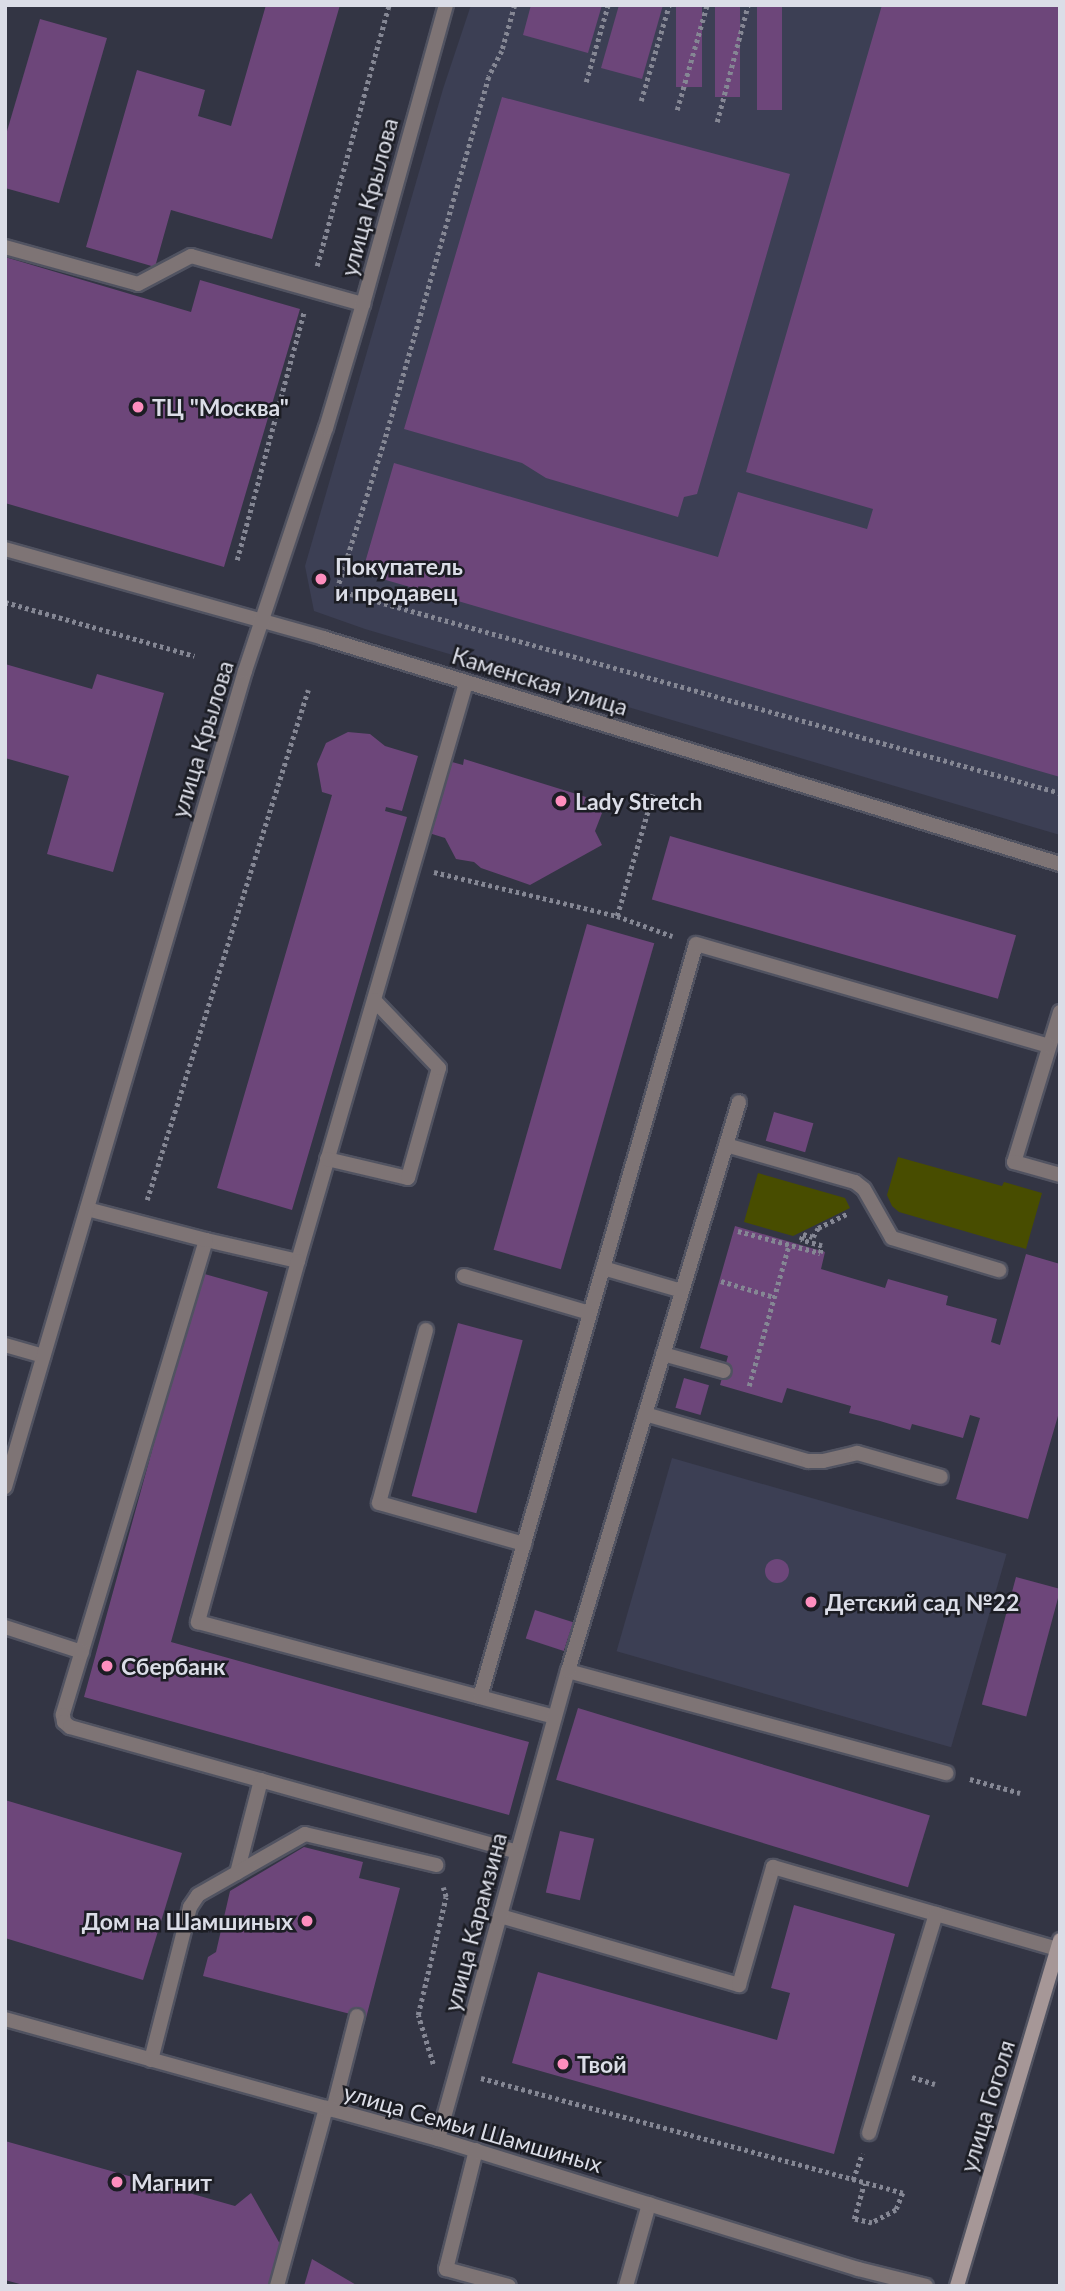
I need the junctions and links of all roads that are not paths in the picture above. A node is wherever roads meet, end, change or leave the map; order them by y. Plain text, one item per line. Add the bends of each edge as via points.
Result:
1 (446, 5) edge
2 (5, 247) edge
3 (363, 304) junction
4 (5, 549) edge
5 (261, 623) junction
6 (466, 682) junction
7 (1060, 864) edge
8 (374, 1000) junction
9 (1060, 1012) edge
10 (1049, 1046) junction
11 (739, 1102) dead end
12 (726, 1145) junction
13 (327, 1159) junction
14 (1060, 1175) edge
15 (87, 1209) junction
16 (206, 1240) junction
17 (298, 1261) junction
18 (603, 1268) junction
19 (999, 1270) dead end
20 (464, 1276) dead end
21 (682, 1291) junction
22 (590, 1313) junction
23 (426, 1330) dead end
24 (5, 1345) edge
25 (663, 1354) junction
26 (43, 1356) junction
27 (724, 1371) dead end
28 (645, 1413) junction
29 (941, 1476) dead end
30 (5, 1487) edge
31 (523, 1544) junction
32 (5, 1628) edge
33 (82, 1652) junction
34 (568, 1671) junction
35 (480, 1697) junction
36 (555, 1717) junction
37 (947, 1773) road end
38 (261, 1780) junction
39 (517, 1852) junction
40 (436, 1865) road end
41 (237, 1873) junction
42 (936, 1914) junction
43 (500, 1916) junction
44 (1058, 1944) edge
45 (357, 2016) dead end
46 (5, 2019) edge
47 (151, 2060) junction
48 (330, 2109) junction
49 (869, 2133) dead end
50 (438, 2139) junction
51 (476, 2150) junction
52 (649, 2204) junction
53 (277, 2286) edge
54 (509, 2286) edge
55 (625, 2286) edge
56 (926, 2286) edge
57 (957, 2286) edge

1 - 3 street, улица Крылова
2 - 3 street via 138,284 191,256
3 - 5 street, улица Крылова
4 - 5 street, Каменская улица
5 - 6 street, Каменская улица
5 - 15 street, улица Крылова
6 - 7 street, Каменская улица
6 - 8 street
8 - 13 street
8 - 13 street via 439,1068 408,1178
9 - 10 street
10 - 14 street via 1014,1162
10 - 18 street via 696,944
11 - 12 street, улица Карамзина
12 - 19 street via 855,1182 898,1241
12 - 21 street, улица Карамзина
13 - 17 street
15 - 16 street
15 - 26 street, улица Крылова
16 - 17 street
16 - 33 street
17 - 35 street via 198,1622
18 - 21 street
18 - 22 street
20 - 22 street
21 - 25 street, улица Карамзина
22 - 31 street
23 - 31 street via 379,1503
24 - 26 street
25 - 27 street
25 - 28 street, улица Карамзина
26 - 30 street, улица Крылова
28 - 29 street via 817,1462 857,1453
28 - 34 street, улица Карамзина
31 - 35 street
32 - 33 street
33 - 38 street via 64,1723
34 - 36 street, улица Карамзина
34 - 37 street
35 - 36 street
36 - 39 street, улица Карамзина
38 - 39 street
38 - 41 street
39 - 43 street, улица Карамзина
40 - 41 street via 305,1834
41 - 47 street via 198,1895 190,1907
42 - 43 street via 773,1867 739,1985
42 - 44 street
42 - 49 street
43 - 50 street, улица Карамзина
44 - 57 main road, улица Гоголя
45 - 48 street
46 - 47 street, улица Семьи Шамшиных
47 - 48 street, улица Семьи Шамшиных
48 - 50 street, улица Семьи Шамшиных
48 - 53 street
50 - 51 street, улица Семьи Шамшиных
51 - 52 street, улица Семьи Шамшиных
51 - 54 street via 446,2269
52 - 55 street
52 - 56 street, улица Семьи Шамшиных

